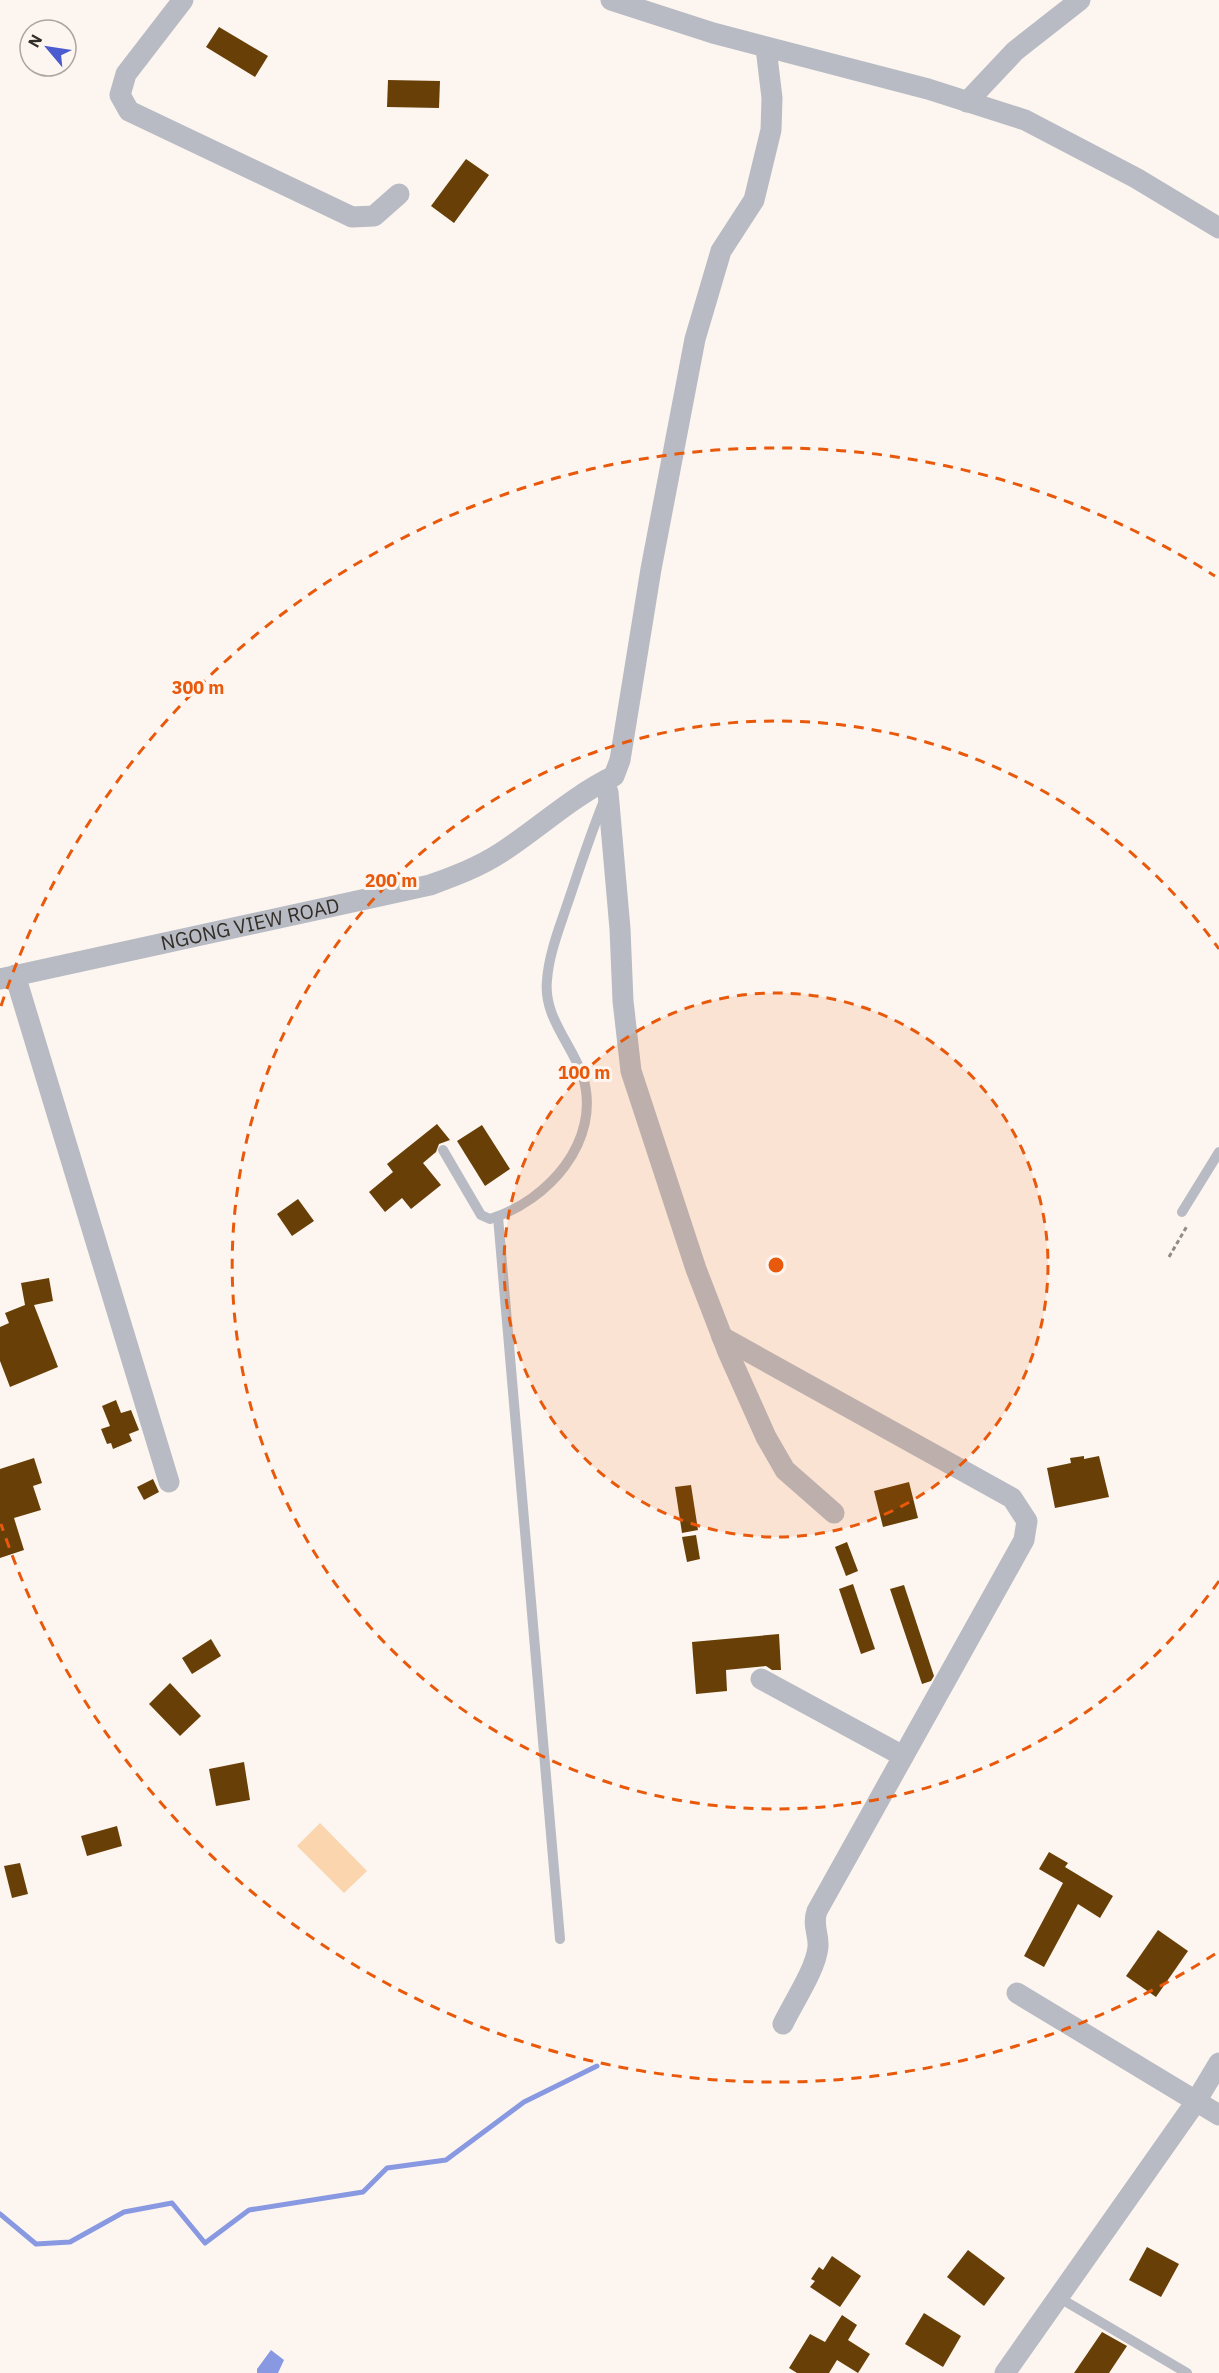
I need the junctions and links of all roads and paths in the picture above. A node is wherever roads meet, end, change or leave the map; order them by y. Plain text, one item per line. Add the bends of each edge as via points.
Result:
1 (183, 0) edge
2 (611, 0) edge
3 (1080, 0) edge
4 (766, 48) junction
5 (967, 102) junction
6 (399, 194) dead end
7 (1219, 228) edge
8 (611, 784) junction
9 (8, 977) edge
10 (443, 1150) dead end
11 (1219, 1152) edge
12 (1182, 1212) dead end
13 (498, 1217) junction
14 (722, 1337) junction
15 (169, 1482) dead end
16 (834, 1513) dead end
17 (761, 1679) dead end
18 (903, 1756) junction
19 (560, 1939) dead end
20 (1017, 1993) dead end
21 (783, 2024) dead end
22 (1219, 2063) edge
23 (1195, 2103) junction
24 (1219, 2115) edge
25 (1058, 2297) junction
26 (1005, 2373) edge
27 (1187, 2373) edge

1 - 6 street via 126,74 120,95 129,111 352,217 374,216
2 - 4 street
3 - 5 street via 1015,51
4 - 5 street
4 - 8 street via 772,98 769,140 754,200 721,251 695,339 649,580 620,760
5 - 7 street via 1025,120 1136,178
8 - 9 street, NGONG VIEW ROAD via 575,798 467,872 430,885
8 - 13 lane via 551,953 546,981 548,1002 583,1077 586,1127 580,1143 545,1189
8 - 14 street via 623,1001 631,1071
9 - 15 street
10 - 13 lane via 481,1215
11 - 12 lane
13 - 19 lane
14 - 16 street via 766,1437 785,1470
14 - 18 street via 1012,1497 1027,1521 1024,1540
17 - 18 street
18 - 21 street via 817,1911 813,1922 818,1947
20 - 23 street
22 - 23 street
23 - 24 street
23 - 25 street
25 - 26 street
25 - 27 lane

